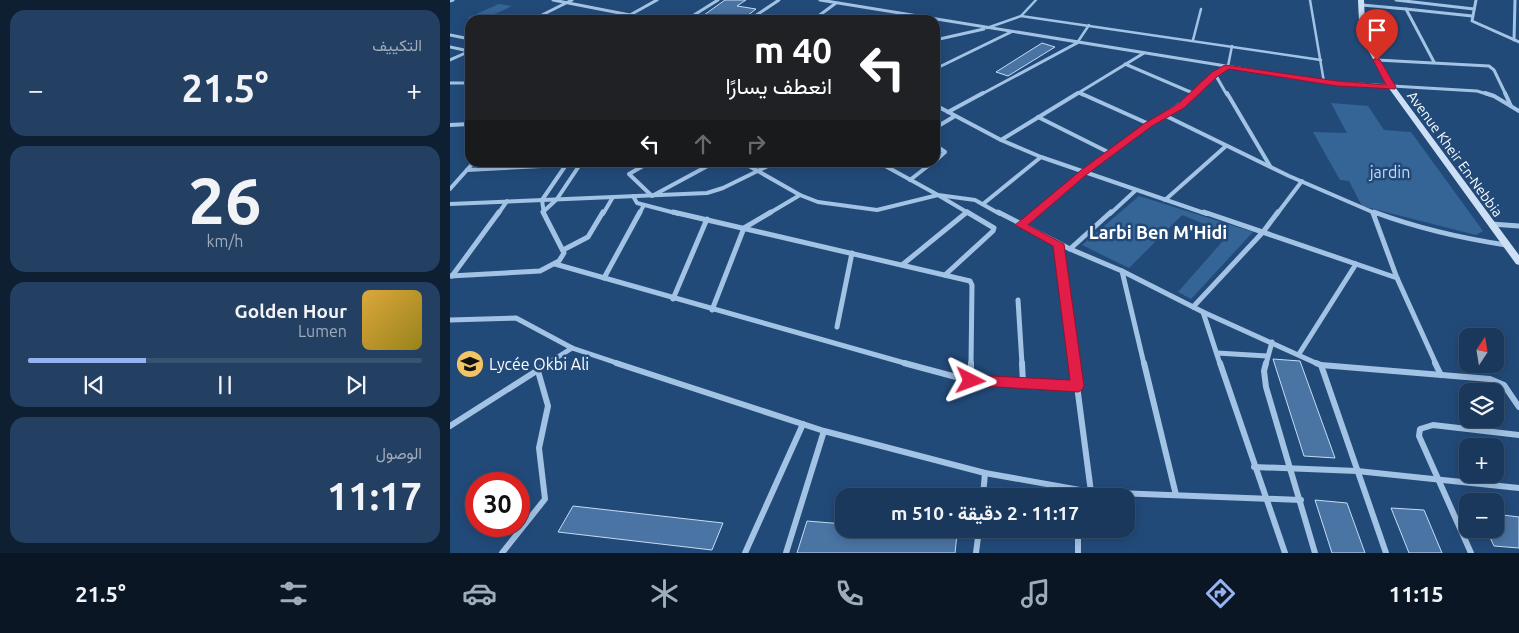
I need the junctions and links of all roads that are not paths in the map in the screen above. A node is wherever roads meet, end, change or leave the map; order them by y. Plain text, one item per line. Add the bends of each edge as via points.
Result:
1 (553, 0) edge
2 (572, 0) edge
3 (657, 0) edge
4 (718, 0) edge
5 (779, 0) edge
6 (820, 0) edge
7 (1036, 0) edge
8 (1310, 0) edge
9 (1396, 0) edge
10 (1450, 0) edge
11 (1476, 0) edge
12 (1515, 0) edge
13 (1362, 2) edge
14 (1376, 2) dead end
15 (1422, 2) edge
16 (567, 3) junction
17 (836, 3) junction
18 (1378, 6) junction
19 (1449, 6) junction
20 (1201, 9) dead end
21 (1406, 9) junction
22 (1474, 9) junction
23 (542, 15) edge
24 (630, 15) joint
25 (694, 15) edge
26 (756, 15) edge
27 (820, 15) edge
28 (907, 15) edge
29 (1021, 16) junction
30 (1472, 16) junction
31 (940, 20) edge
32 (952, 22) junction
33 (940, 23) edge
34 (1089, 25) junction
35 (986, 28) junction
36 (1011, 32) junction
37 (450, 35) edge
38 (465, 38) edge
39 (940, 39) edge
40 (1193, 40) junction
41 (1514, 40) junction
42 (1519, 42) edge
43 (1077, 43) junction
44 (1232, 46) junction
45 (450, 47) edge
46 (465, 50) edge
47 (465, 53) edge
48 (1144, 53) junction
49 (450, 60) edge
50 (1321, 60) junction
51 (1377, 60) junction
52 (1434, 62) junction
53 (1125, 64) junction
54 (940, 66) edge
55 (1228, 66) junction
56 (1215, 74) junction
57 (1324, 82) junction
58 (465, 83) edge
59 (450, 84) edge
60 (1392, 87) junction
61 (1079, 93) junction
62 (1195, 94) junction
63 (1511, 106) junction
64 (940, 108) edge
65 (1519, 111) edge
66 (948, 112) junction
67 (955, 116) junction
68 (1166, 116) junction
69 (1038, 118) junction
70 (465, 124) edge
71 (1148, 124) junction
72 (452, 125) edge
73 (940, 125) edge
74 (450, 129) edge
75 (1000, 140) junction
76 (1226, 146) junction
77 (940, 148) edge
78 (1110, 153) junction
79 (940, 157) edge
80 (1041, 157) junction
81 (470, 167) edge
82 (517, 167) edge
83 (565, 167) edge
84 (579, 167) edge
85 (641, 167) edge
86 (706, 167) edge
87 (753, 167) edge
88 (765, 167) edge
89 (886, 167) edge
90 (927, 167) edge
91 (1270, 167) junction
92 (467, 170) junction
93 (759, 170) junction
94 (1083, 173) junction
95 (910, 180) junction
96 (1302, 181) junction
97 (450, 189) edge
98 (1136, 190) junction
99 (800, 195) junction
100 (938, 195) junction
101 (633, 196) junction
102 (652, 196) junction
103 (613, 197) junction
104 (557, 199) junction
105 (542, 200) junction
106 (1165, 200) junction
107 (508, 201) junction
108 (450, 204) edge
109 (983, 204) junction
110 (644, 205) junction
111 (543, 212) junction
112 (967, 212) junction
113 (1373, 213) junction
114 (707, 219) junction
115 (1491, 224) junction
116 (1021, 225) junction
117 (1519, 226) edge
118 (744, 228) junction
119 (1263, 232) junction
120 (1058, 244) junction
121 (1506, 245) junction
122 (1070, 249) junction
123 (563, 250) junction
124 (852, 253) junction
125 (1515, 253) edge
126 (1519, 262) edge
127 (556, 264) junction
128 (1356, 264) junction
129 (902, 265) junction
130 (1122, 271) junction
131 (945, 275) junction
132 (451, 276) edge
133 (604, 278) junction
134 (1397, 278) junction
135 (673, 298) junction
136 (1018, 300) dead end
137 (1193, 307) junction
138 (712, 310) junction
139 (1203, 312) junction
140 (450, 320) edge
141 (837, 327) dead end
142 (1272, 342) junction
143 (572, 348) junction
144 (1217, 352) junction
145 (1299, 354) junction
146 (1267, 356) junction
147 (1320, 365) junction
148 (538, 371) junction
149 (1441, 375) junction
150 (971, 381) junction
151 (1023, 383) junction
152 (1078, 386) junction
153 (1519, 407) edge
154 (803, 424) junction
155 (450, 426) edge
156 (824, 430) junction
157 (1519, 435) edge
158 (1254, 467) junction
159 (1291, 468) junction
160 (1357, 471) junction
161 (985, 472) junction
162 (1438, 479) junction
163 (984, 488) edge
164 (1055, 488) edge
165 (1091, 488) edge
166 (1519, 488) edge
167 (1135, 494) edge
168 (1176, 495) junction
169 (1265, 499) junction
170 (1301, 500) junction
171 (978, 538) edge
172 (1078, 538) edge
173 (502, 553) edge
174 (745, 553) edge
175 (786, 553) edge
176 (976, 553) edge
177 (1078, 553) edge
178 (1285, 553) edge
179 (1315, 553) edge
180 (1386, 553) edge
181 (1471, 553) edge

1 - 16 street
2 - 16 street
3 - 24 street
4 - 25 street
5 - 26 street
6 - 17 street
7 - 29 lane
8 - 50 lane
9 - 15 street
10 - 19 street
11 - 22 street
12 - 41 street
13 - 18 street
13 - 51 main road, Avenue Kheir En-Nebbia via 1362,22
14 - 18 street
15 - 19 street
16 - 23 street
16 - 24 street
17 - 27 street
17 - 28 street
18 - 21 street
19 - 22 street
20 - 40 lane
21 - 30 street
21 - 52 street
22 - 30 street
29 - 34 lane
29 - 35 lane
30 - 41 street via 1476,23
31 - 32 street
32 - 33 street
32 - 35 street
34 - 40 lane
34 - 43 lane
35 - 36 street
35 - 39 street
36 - 43 street
36 - 54 street
37 - 38 street
40 - 44 lane
41 - 42 street
43 - 48 street
43 - 66 street
44 - 50 lane
44 - 55 lane
45 - 46 street
47 - 49 street
48 - 53 street
48 - 55 street
50 - 57 lane
51 - 52 street
51 - 60 main road, Avenue Kheir En-Nebbia
52 - 63 street via 1492,67
53 - 61 street
53 - 62 street
55 - 56 street
55 - 57 street
56 - 62 street
56 - 91 street
57 - 60 street
58 - 59 street
60 - 63 street via 1477,91
60 - 115 main road, Avenue Kheir En-Nebbia
61 - 69 street
61 - 71 street
62 - 68 street
63 - 65 street
64 - 66 street
66 - 67 street
67 - 73 street
67 - 75 street
68 - 71 street
68 - 76 street
69 - 75 street
69 - 78 street
70 - 72 street
71 - 78 street
72 - 74 street
75 - 80 street
76 - 91 street
76 - 106 street
77 - 79 street via 945,152
78 - 94 street
80 - 94 street
80 - 109 street
81 - 92 street
82 - 92 street
83 - 105 street
84 - 104 street
85 - 102 street via 629,174
86 - 102 street
87 - 93 street
88 - 93 street
89 - 95 street
90 - 95 street
91 - 96 street
92 - 97 street
93 - 99 street
93 - 102 street via 707,193
94 - 98 street
94 - 116 street
95 - 100 street
96 - 113 street
96 - 119 street
98 - 106 street
98 - 122 street
99 - 100 street via 818,202 877,210
99 - 118 street
100 - 109 street via 964,197
100 - 112 street
101 - 102 street
101 - 103 street
101 - 110 street via 633,200
103 - 104 street
103 - 123 street via 588,237
104 - 105 street
104 - 111 street
105 - 107 street
105 - 111 street
106 - 119 street
107 - 108 street
107 - 132 street
109 - 116 street
110 - 114 street
110 - 133 street
111 - 123 street
112 - 129 street
112 - 131 street via 993,227 994,231
113 - 121 street via 1474,241
113 - 134 street
114 - 118 street
114 - 135 street
115 - 117 street
115 - 121 main road, Avenue Kheir En-Nebbia
116 - 120 street
118 - 124 street
118 - 138 street
119 - 128 street
119 - 137 street
120 - 122 street
120 - 152 street
121 - 125 main road, Avenue Kheir En-Nebbia
122 - 130 street
123 - 127 street via 563,256
124 - 129 street
124 - 141 street
125 - 126 main road, Avenue Kheir En-Nebbia
127 - 132 street via 532,272
127 - 133 street
128 - 134 street
128 - 145 street
129 - 131 street
130 - 137 street
130 - 168 street
131 - 150 street via 972,283
133 - 135 street
134 - 149 street
135 - 138 street
136 - 151 street
137 - 139 street
138 - 150 street
139 - 142 street
139 - 144 street
140 - 143 street via 516,318
142 - 145 street
142 - 146 street
143 - 148 street
143 - 154 street
144 - 146 street
144 - 158 street
145 - 147 street
146 - 159 street via 1266,387
147 - 149 street
147 - 160 street
148 - 155 street
148 - 173 street via 548,406 539,448 545,499
149 - 153 street via 1497,381 1511,393
150 - 151 street
151 - 152 street
152 - 165 street
154 - 156 street
154 - 174 street
156 - 161 street
156 - 175 street
157 - 162 street via 1434,425 1420,428 1419,436
158 - 159 street
158 - 169 street
159 - 160 street
159 - 170 street
160 - 162 street
160 - 180 street
161 - 163 street
161 - 164 street
162 - 166 street
162 - 181 street
167 - 168 street
168 - 169 street
169 - 170 street
169 - 178 street
170 - 179 street
171 - 176 street
172 - 177 street

